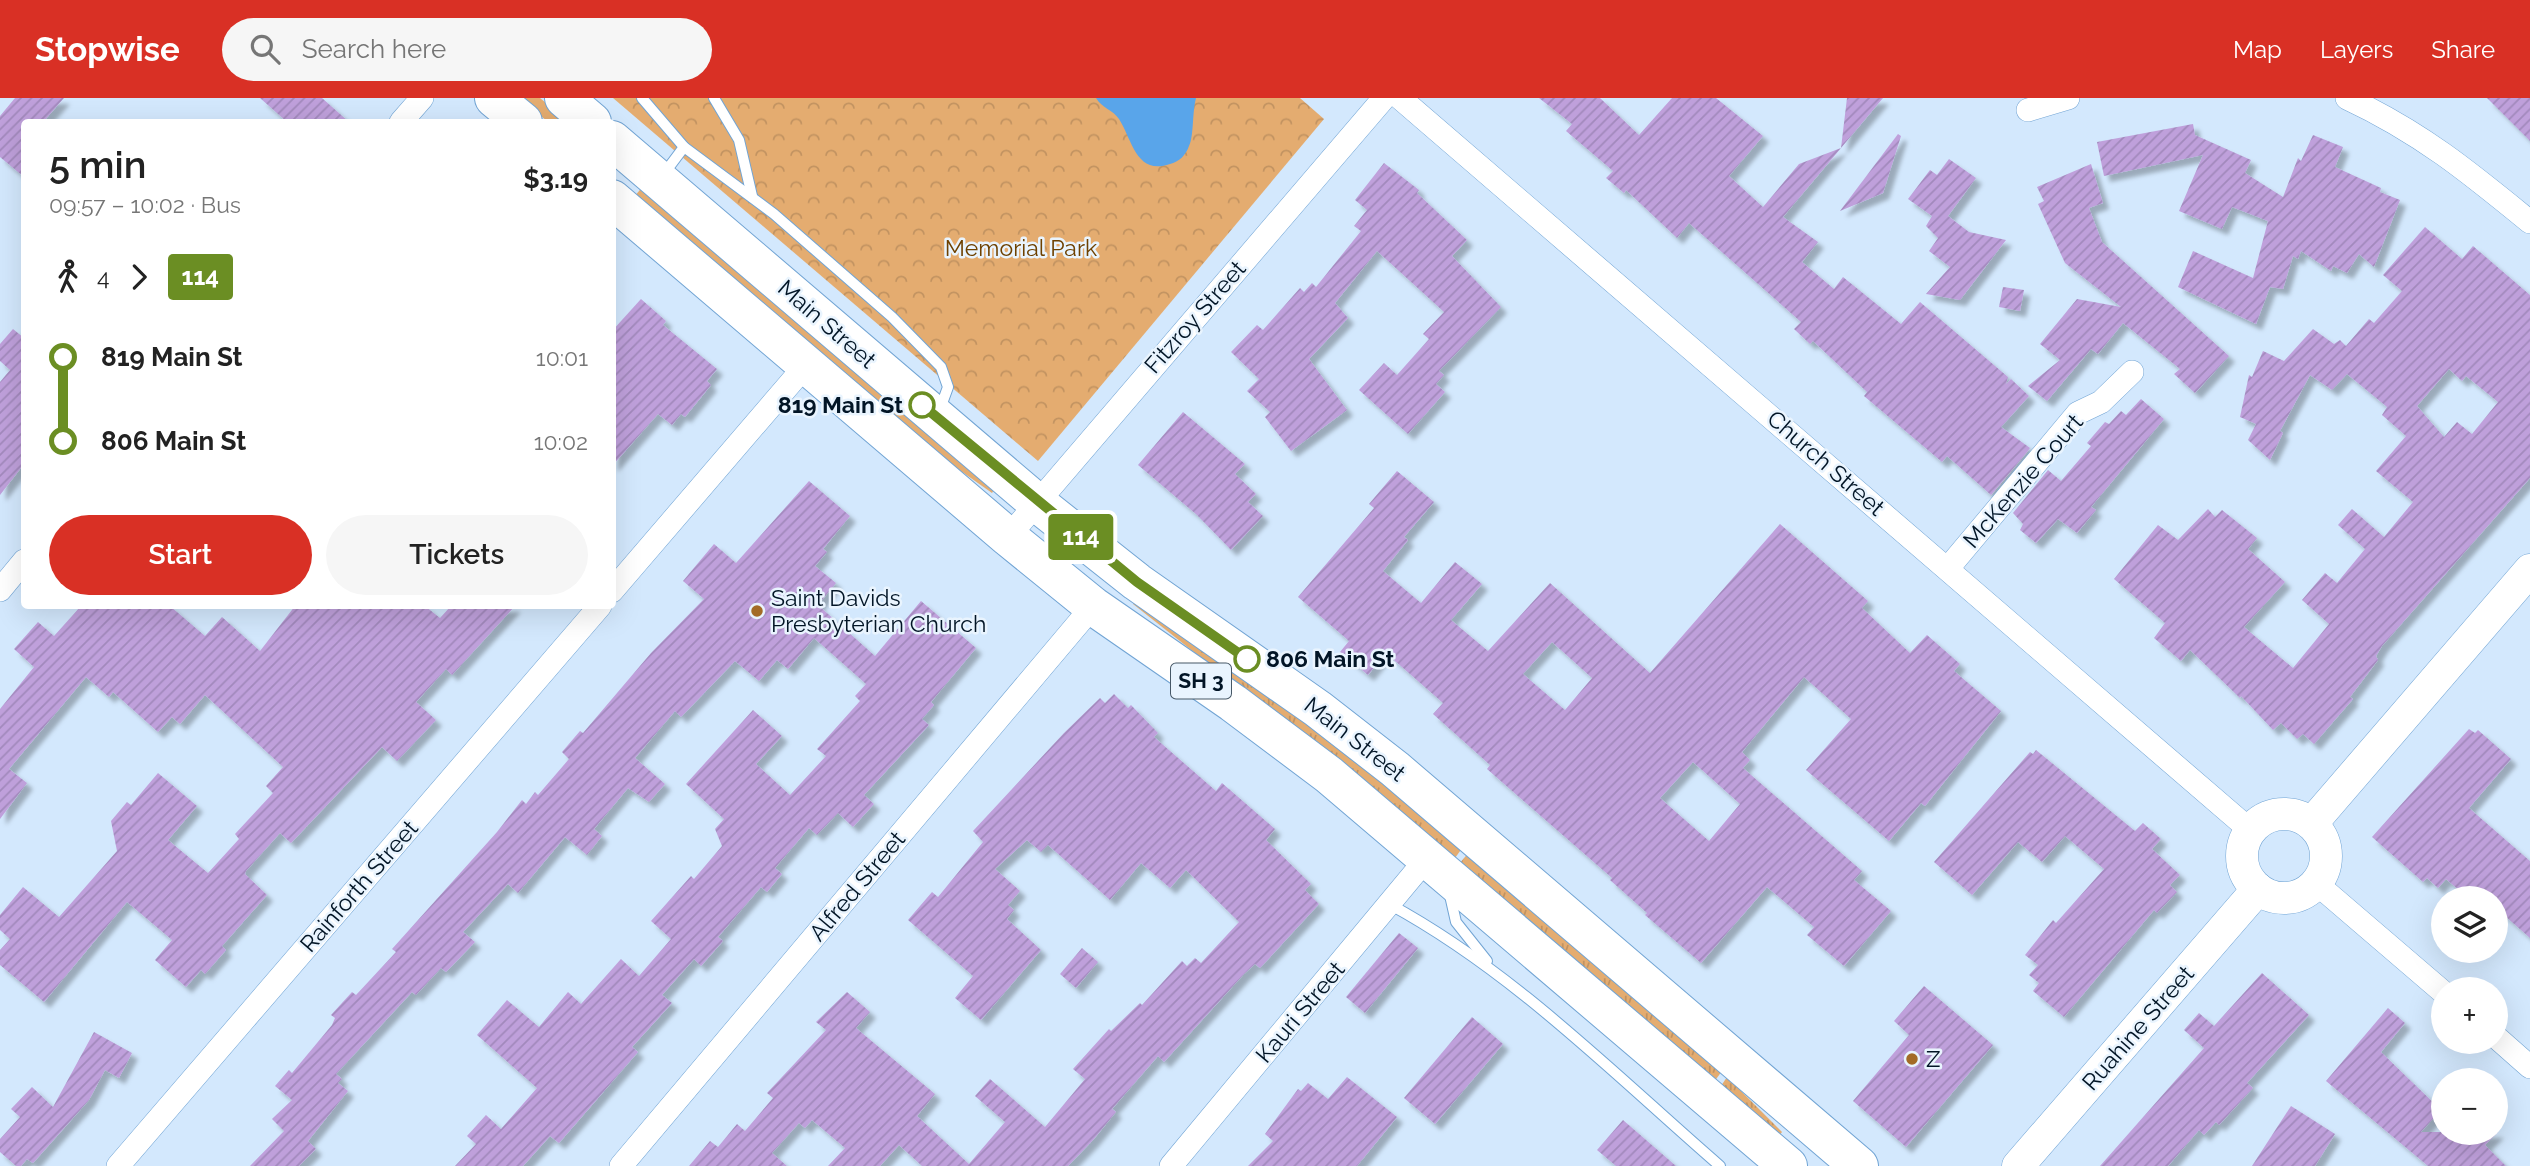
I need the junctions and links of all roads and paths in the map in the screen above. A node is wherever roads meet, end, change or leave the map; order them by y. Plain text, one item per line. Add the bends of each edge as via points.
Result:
1 (422, 98) edge
2 (494, 98) edge
3 (564, 98) edge
4 (642, 98) edge
5 (714, 98) edge
6 (1384, 98) edge
7 (1400, 98) edge
8 (2068, 98) edge
9 (2347, 98) edge
10 (2028, 110) dead end
11 (404, 119) edge
12 (519, 119) edge
13 (588, 119) edge
14 (616, 143) edge
15 (684, 147) junction
16 (660, 180) junction
17 (752, 196) junction
18 (616, 202) edge
19 (2530, 222) edge
20 (806, 365) junction
21 (2132, 372) dead end
22 (937, 418) junction
23 (1036, 502) junction
24 (1008, 537) junction
25 (21, 565) edge
26 (1948, 567) junction
27 (2530, 570) edge
28 (616, 586) edge
29 (0, 590) edge
30 (1093, 606) junction
31 (597, 609) edge
32 (2312, 823) junction
33 (2250, 830) junction
34 (1436, 864) junction
35 (2317, 884) junction
36 (2258, 889) junction
37 (1389, 904) junction
38 (1498, 974) junction
39 (2431, 982) edge
40 (2508, 1048) edge
41 (2530, 1067) edge
42 (118, 1166) edge
43 (621, 1166) edge
44 (1171, 1166) edge
45 (1720, 1166) edge
46 (1788, 1166) edge
47 (1859, 1166) edge
48 (2018, 1166) edge

1 - 11 street
2 - 12 highway
3 - 13 highway
4 - 15 lane
5 - 17 lane via 739,140
6 - 23 street, Fitzroy Street
7 - 26 street, Church Street
8 - 10 street
9 - 19 street via 2433,145
14 - 16 highway, Main Street / SH 3
15 - 16 lane
15 - 17 lane
16 - 22 highway, Main Street / SH 3
17 - 22 lane via 892,317 941,368 948,387
18 - 20 highway, Main Street / SH 3
20 - 24 highway, Main Street / SH 3
20 - 28 street
21 - 26 street, McKenzie Court via 2101,402 2078,413
22 - 23 highway, Main Street / SH 3
23 - 24 street, Fitzroy Street
23 - 47 highway, Main Street / SH 3 via 1137,582 1395,769
24 - 30 highway, Main Street / SH 3
25 - 29 street
26 - 33 street, Church Street
27 - 32 street
30 - 34 highway, Main Street / SH 3 via 1287,743
30 - 43 street, Alfred Street
31 - 42 street, Rainforth Street
32 - 33 street via 2292,813 2270,817
32 - 35 street via 2325,844 2327,861
33 - 36 street via 2242,852 2244,866
34 - 37 street, Kauri Street
34 - 38 lane via 1456,922
34 - 46 highway, Main Street / SH 3
35 - 36 street via 2289,898
35 - 39 street
36 - 48 street, Ruahine Street
37 - 38 lane via 1450,939
37 - 44 street, Kauri Street
38 - 45 lane
40 - 41 street

